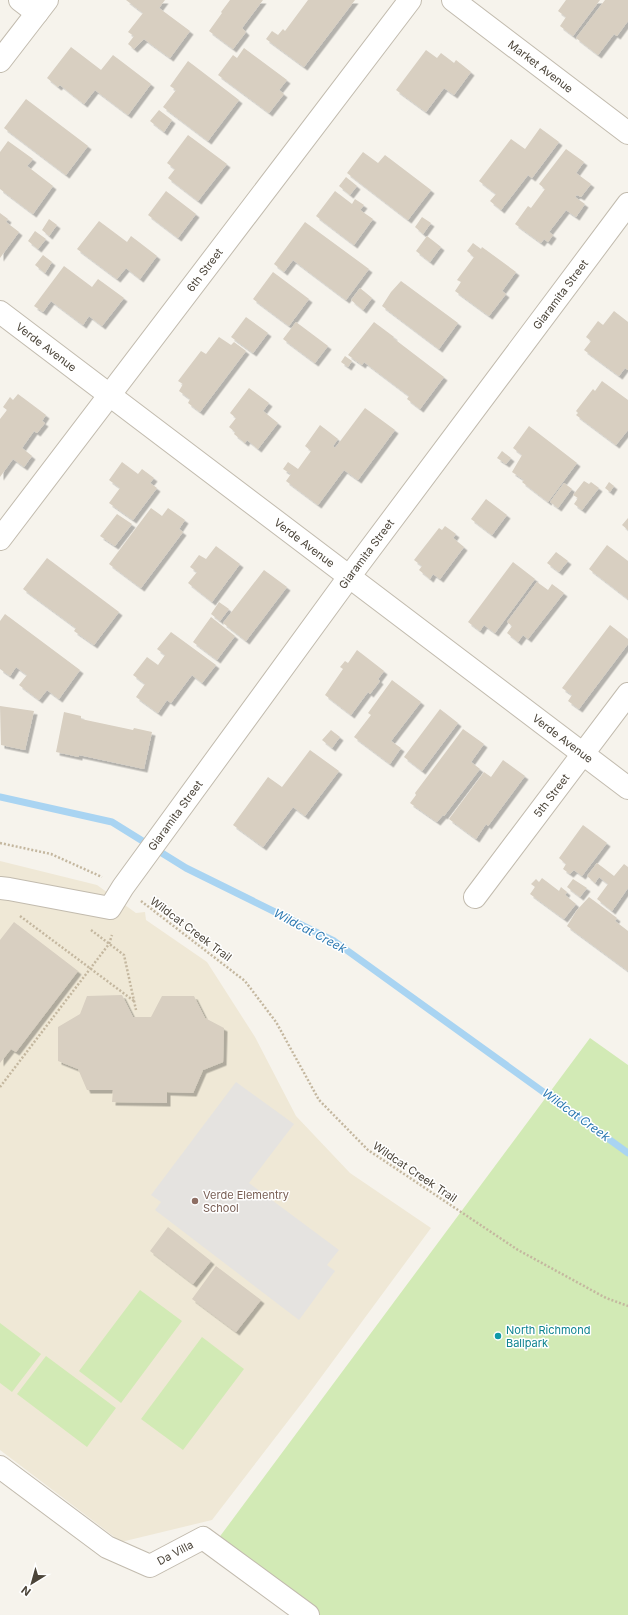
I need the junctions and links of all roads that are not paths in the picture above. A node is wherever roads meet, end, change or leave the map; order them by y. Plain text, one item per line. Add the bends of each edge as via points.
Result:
1 (20, 0) edge
2 (410, 0) edge
3 (453, 0) edge
4 (42, 6) edge
5 (0, 61) edge
6 (628, 133) edge
7 (628, 204) edge
8 (0, 312) edge
9 (110, 394) junction
10 (0, 540) edge
11 (349, 577) junction
12 (628, 694) edge
13 (582, 754) junction
14 (628, 788) edge
15 (0, 888) edge
16 (475, 897) dead end
17 (0, 1467) edge
18 (308, 1615) edge

1 - 4 street
2 - 9 street, 6th Street
3 - 6 street, Market Avenue
4 - 5 street
7 - 11 street, Giaramita Street
8 - 9 street, Verde Avenue
9 - 10 street, 6th Street
9 - 11 street, Verde Avenue
11 - 13 street, Verde Avenue
11 - 15 street, Giaramita Street via 110,908
12 - 13 street, 5th Street
13 - 14 street, Verde Avenue
13 - 16 street, 5th Street
17 - 18 street, Da Villa via 107,1547 150,1566 203,1538

